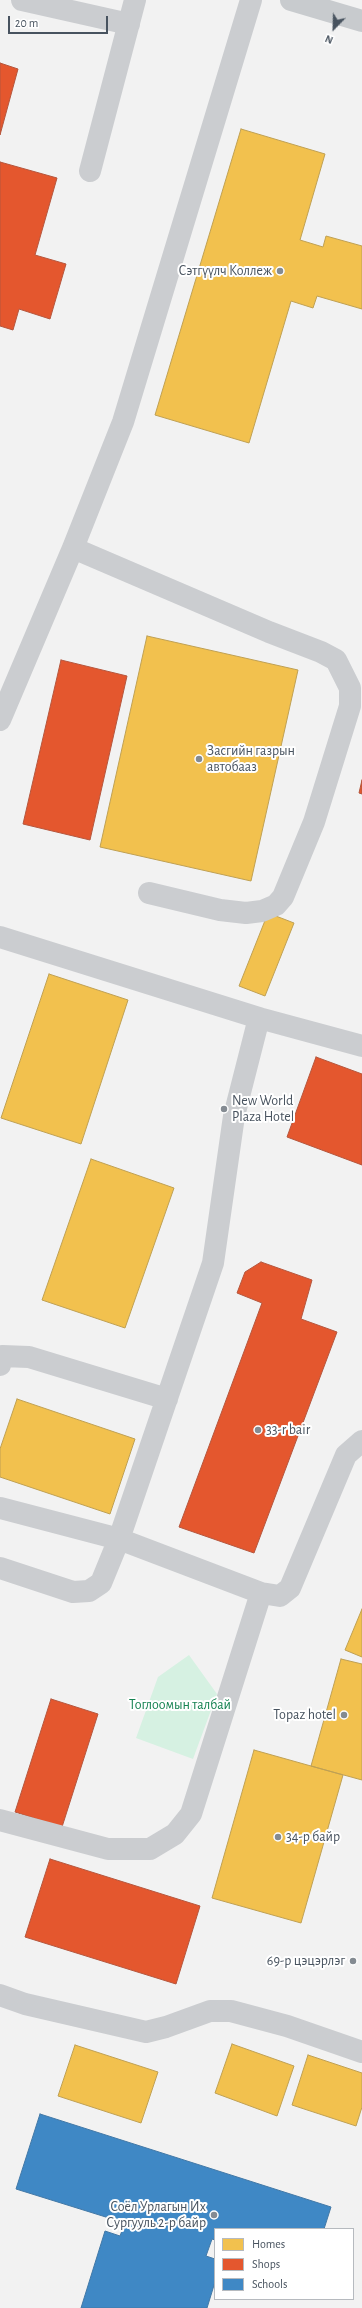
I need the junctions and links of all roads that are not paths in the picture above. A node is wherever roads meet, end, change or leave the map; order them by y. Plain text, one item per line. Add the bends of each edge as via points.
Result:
1 (22, 0) edge
2 (135, 0) edge
3 (251, 0) edge
4 (291, 0) edge
5 (362, 21) edge
6 (129, 24) junction
7 (90, 171) dead end
8 (73, 548) junction
9 (0, 720) edge
10 (149, 893) dead end
11 (0, 937) edge
12 (258, 1018) junction
13 (362, 1046) edge
14 (0, 1365) edge
15 (167, 1399) junction
16 (362, 1441) edge
17 (0, 1508) edge
18 (119, 1539) junction
19 (0, 1568) edge
20 (261, 1593) junction
21 (0, 1820) edge
22 (0, 1995) edge
23 (362, 2052) edge

1 - 6 street
2 - 6 street
3 - 8 street via 124,422
4 - 5 main road
6 - 7 street
8 - 9 street
8 - 10 street via 321,652 336,660 350,688 350,706 314,822 283,897 276,905 262,911 246,913 220,910
11 - 12 street
12 - 13 street
12 - 15 street via 234,1116 213,1262
14 - 15 street via 2,1356 28,1357
15 - 18 street
16 - 20 street via 346,1455 290,1588 280,1596
17 - 18 street
18 - 19 street via 101,1583 89,1591 74,1592
18 - 20 street
20 - 21 street via 191,1814 175,1834 150,1849 108,1849
22 - 23 street via 25,2004 146,2032 166,2028 210,2010 231,2012 287,2026

